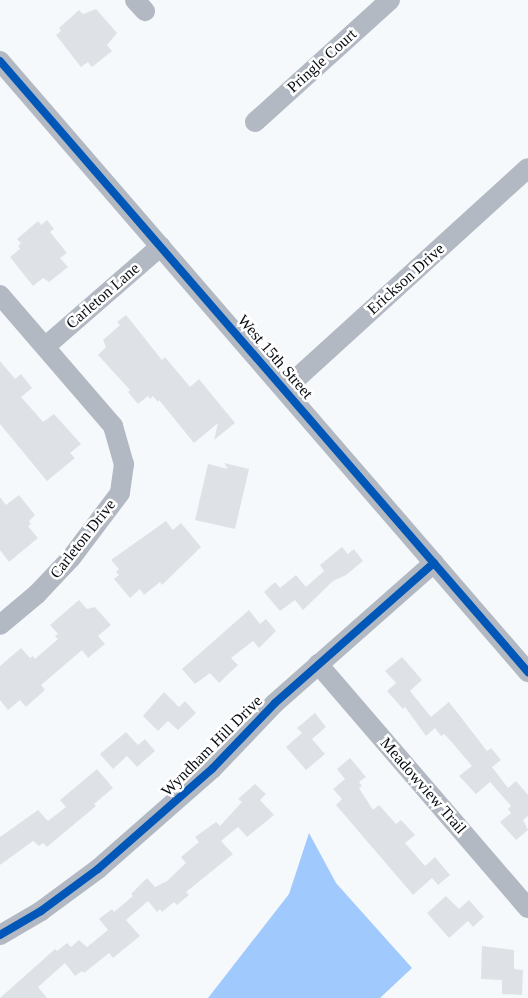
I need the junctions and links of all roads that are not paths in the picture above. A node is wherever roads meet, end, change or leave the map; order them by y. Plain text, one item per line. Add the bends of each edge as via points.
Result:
1 (390, 0) edge
2 (0, 61) edge
3 (255, 122) dead end
4 (528, 168) edge
5 (161, 246) junction
6 (0, 295) edge
7 (46, 346) junction
8 (285, 389) junction
9 (434, 563) junction
10 (0, 625) edge
11 (318, 664) junction
12 (528, 672) edge
13 (528, 908) edge
14 (0, 934) edge

1 - 3 street, Pringle Court
2 - 5 street, West 15th Street
4 - 8 street, Erickson Drive
5 - 7 street, Carleton Lane
5 - 8 street, West 15th Street
6 - 7 street, Carleton Drive
7 - 10 street, Carleton Drive via 112,426 124,464 120,493 58,573
8 - 9 street, West 15th Street
9 - 11 street, Wyndham Hill Drive
9 - 12 street, West 15th Street
11 - 13 street, Meadowview Trail
11 - 14 street, Wyndham Hill Drive via 212,770 98,869 41,911

